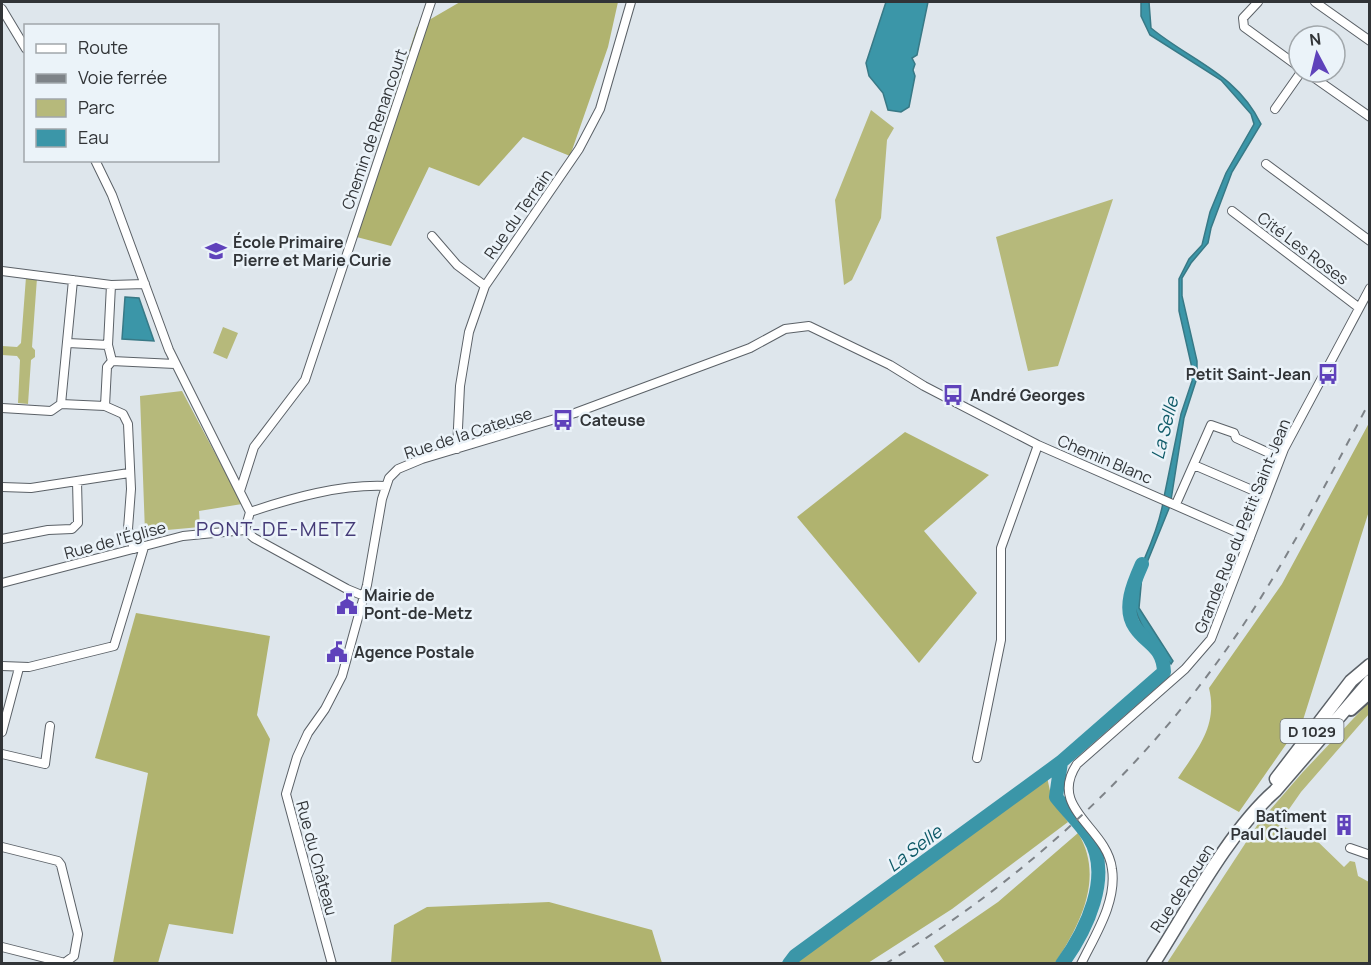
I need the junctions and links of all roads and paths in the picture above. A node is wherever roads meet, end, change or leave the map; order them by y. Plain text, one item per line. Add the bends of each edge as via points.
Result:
1 (431, 2) edge
2 (631, 2) edge
3 (1258, 2) edge
4 (1315, 2) edge
5 (2, 9) edge
6 (1370, 41) edge
7 (24, 46) edge
8 (1287, 58) edge
9 (1293, 84) edge
10 (1323, 84) edge
11 (1275, 109) dead end
12 (1370, 117) edge
13 (96, 162) edge
14 (1266, 164) dead end
15 (1232, 210) dead end
16 (432, 236) dead end
17 (1370, 241) edge
18 (2, 272) edge
19 (73, 280) junction
20 (145, 284) junction
21 (111, 285) junction
22 (485, 286) junction
23 (1370, 288) edge
24 (1358, 307) junction
25 (797, 326) joint
26 (68, 342) junction
27 (108, 345) junction
28 (112, 361) junction
29 (175, 364) junction
30 (62, 404) junction
31 (105, 406) junction
32 (2, 408) edge
33 (1038, 445) junction
34 (457, 449) junction
35 (1280, 458) junction
36 (1194, 465) junction
37 (129, 473) junction
38 (77, 481) junction
39 (386, 486) junction
40 (2, 487) edge
41 (240, 491) junction
42 (1266, 496) junction
43 (1174, 503) junction
44 (250, 512) junction
45 (244, 530) junction
46 (1250, 538) junction
47 (2, 539) edge
48 (144, 547) junction
49 (134, 549) junction
50 (2, 583) edge
51 (364, 596) junction
52 (1370, 665) edge
53 (2, 666) edge
54 (19, 668) junction
55 (1370, 681) edge
56 (1370, 693) edge
57 (50, 726) dead end
58 (2, 732) edge
59 (1327, 732) junction
60 (2, 754) edge
61 (977, 758) dead end
62 (1262, 803) junction
63 (2, 847) edge
64 (1350, 848) dead end
65 (1370, 855) edge
66 (2, 947) edge
67 (68, 962) edge
68 (332, 963) edge
69 (1081, 963) edge
70 (1153, 963) edge

1 - 41 street, Chemin de Renancourt via 305,380 254,447
2 - 22 street, Rue du Terrain via 600,109 579,149
3 - 8 street via 1243,18 1244,27
4 - 6 street
5 - 7 street
9 - 11 street
10 - 12 street
13 - 20 street
14 - 17 street
15 - 24 street, Cité Les Roses
16 - 22 street via 457,265
18 - 19 street
19 - 21 street
19 - 26 street
20 - 21 street
20 - 29 street
21 - 27 street
22 - 34 street, Rue du Terrain via 467,343
23 - 24 street, Grande Rue du Petit Saint-Jean
24 - 35 street, Grande Rue du Petit Saint-Jean
25 - 33 street, Chemin Blanc via 809,326 835,337
25 - 34 street, Rue de la Cateuse via 750,348 575,413
26 - 27 street
26 - 30 street
27 - 28 street
28 - 29 street
28 - 31 street via 107,367
29 - 41 street
30 - 31 street
30 - 32 street via 51,411
31 - 37 street via 123,414 128,424
33 - 43 street, Chemin Blanc
33 - 61 street via 1001,548 1001,640
34 - 39 street, Rue de la Cateuse via 398,469
35 - 36 street via 1213,425
35 - 42 street, Grande Rue du Petit Saint-Jean
36 - 42 street
36 - 43 street
37 - 38 street
37 - 49 street via 128,529
38 - 40 street via 31,488
38 - 47 street via 78,523 72,529
39 - 44 street via 325,493
39 - 51 street, Rue du Château
41 - 44 street
42 - 46 street, Grande Rue du Petit Saint-Jean
43 - 46 street, Chemin Blanc
44 - 45 street
45 - 48 street, Rue de l'Église via 183,536
45 - 51 street
46 - 69 street, Grande Rue du Petit Saint-Jean via 1215,631 1202,653 1077,764 1070,777 1068,792 1072,805 1102,841 1112,869 1106,912
48 - 49 street, Rue de l'Église
48 - 54 street via 114,646
49 - 50 street, Rue de l'Église
51 - 68 street, Rue du Château via 342,676 301,749 286,794
52 - 62 main road, Rue de Rouen / D 1029 via 1351,681 1265,793
53 - 54 street
54 - 58 street
55 - 59 main road, Rue de Rouen / D 1029
56 - 59 street
57 - 60 street via 45,764
59 - 62 main road, Rue de Rouen / D 1029
62 - 70 main road, Rue de Rouen / D 1029
63 - 67 street via 61,865 78,934 74,956
64 - 65 street
66 - 67 street

